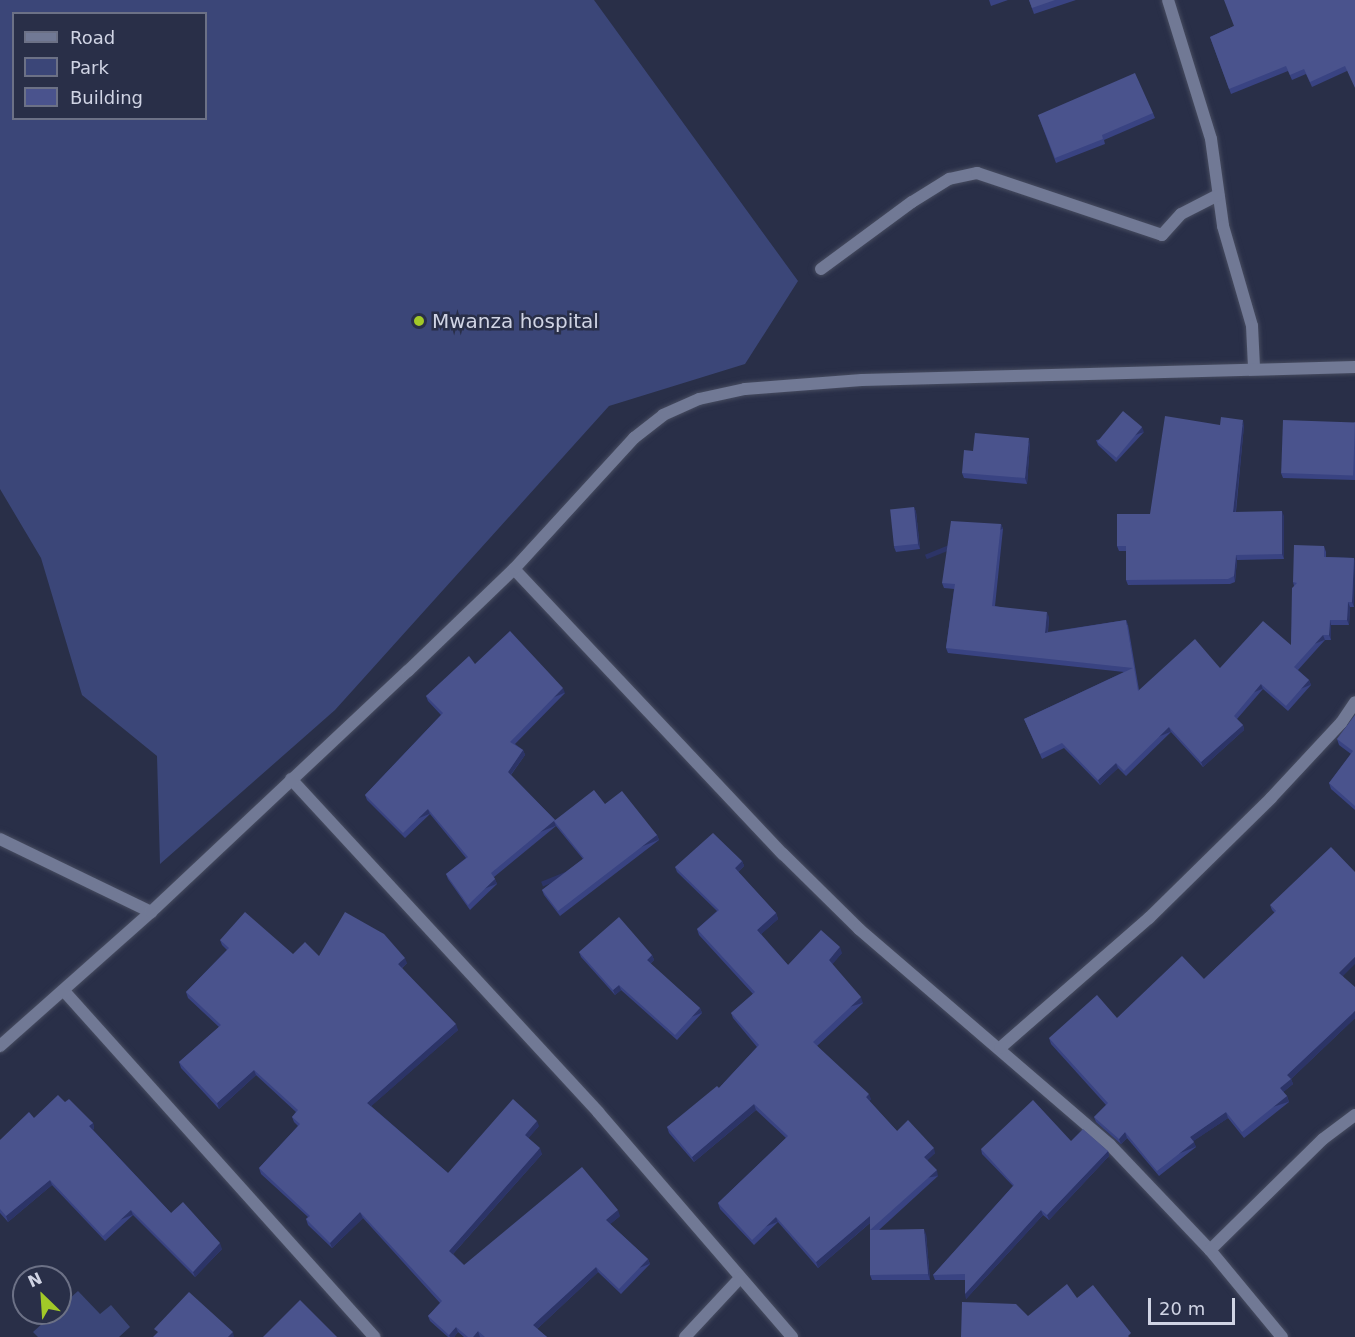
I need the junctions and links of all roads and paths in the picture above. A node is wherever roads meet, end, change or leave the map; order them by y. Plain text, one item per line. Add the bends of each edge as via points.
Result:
1 (1168, 0) edge
2 (1218, 195) junction
3 (821, 269) dead end
4 (1254, 367) junction
5 (1355, 368) edge
6 (514, 569) junction
7 (1355, 702) edge
8 (291, 779) junction
9 (0, 839) edge
10 (151, 912) junction
11 (64, 991) junction
12 (0, 1046) edge
13 (1000, 1048) junction
14 (1355, 1115) edge
15 (1210, 1250) junction
16 (740, 1278) junction
17 (374, 1337) edge
18 (686, 1337) edge
19 (792, 1337) edge
20 (1282, 1337) edge

1 - 2 street via 1206,120
2 - 3 street via 1181,214 1162,235 977,173 949,179
2 - 4 street via 1252,326
4 - 5 street
4 - 6 street via 862,380 745,389 699,399 663,415 634,438
6 - 8 street
6 - 13 street via 859,929
7 - 13 street via 1341,723 1271,798 1157,910
8 - 10 street
8 - 16 street via 598,1112
9 - 10 street
10 - 11 street
11 - 12 street
11 - 17 street
13 - 15 street via 1110,1145
14 - 15 street via 1323,1139
15 - 20 street
16 - 18 street
16 - 19 street

